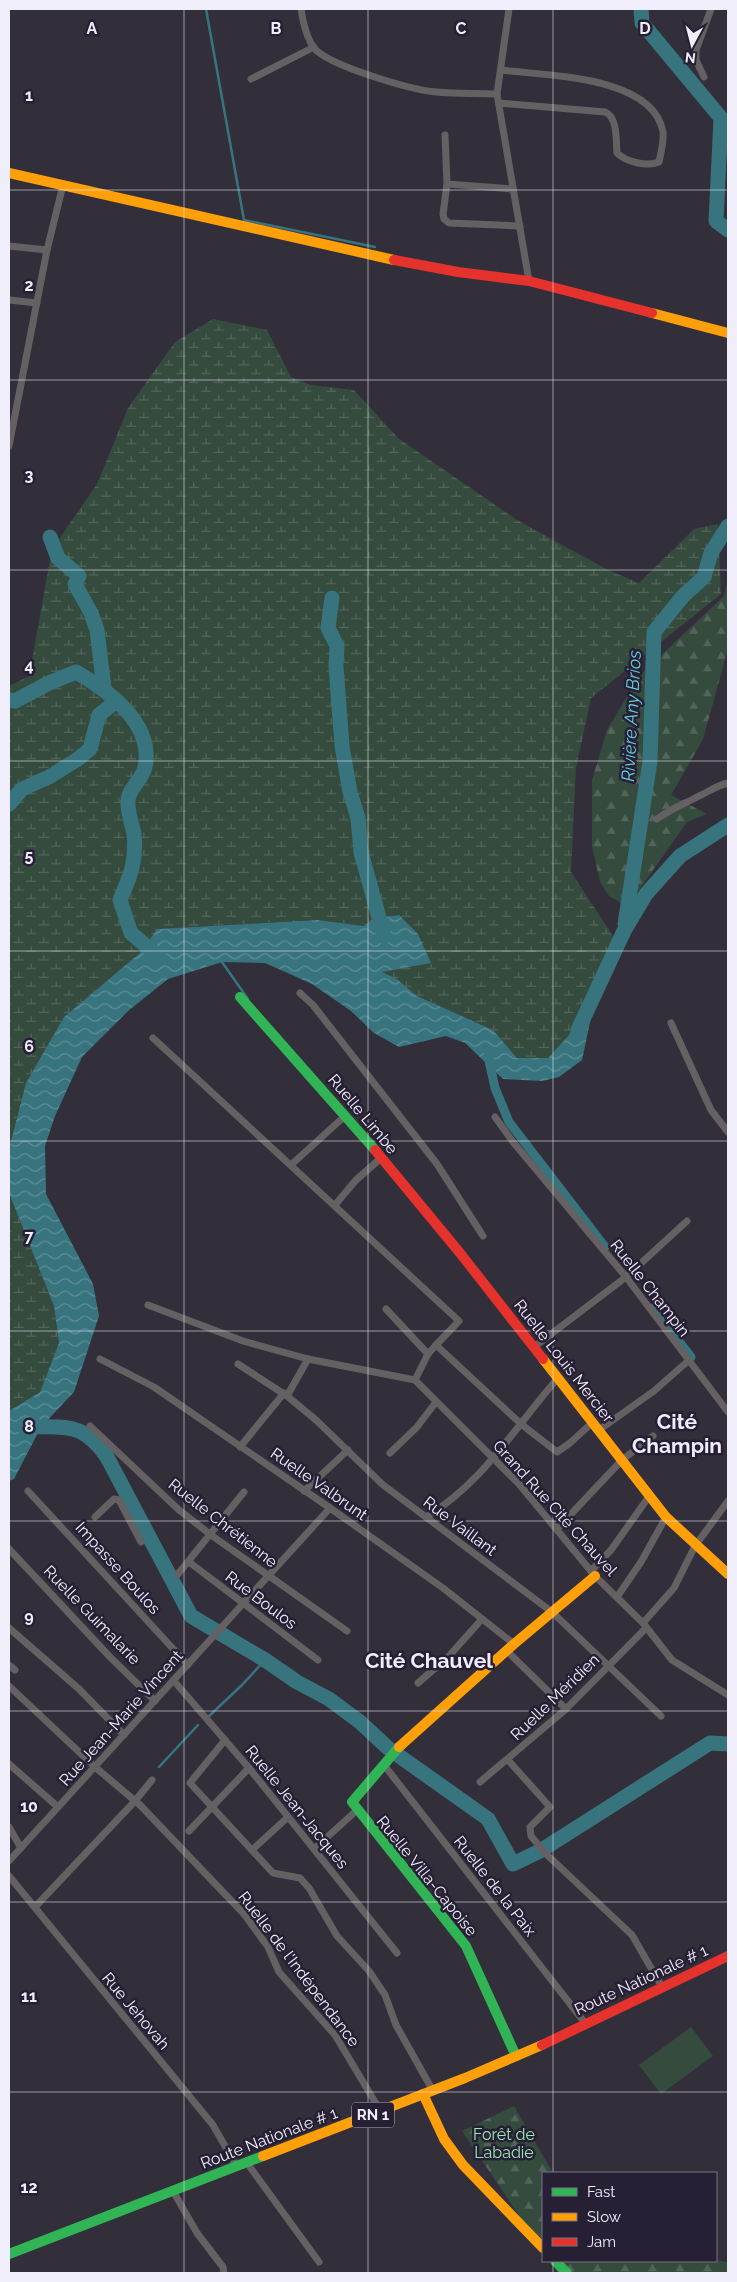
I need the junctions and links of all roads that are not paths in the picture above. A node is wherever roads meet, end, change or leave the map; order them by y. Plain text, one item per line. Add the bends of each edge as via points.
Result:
1 (300, 9) edge
2 (509, 9) edge
3 (711, 9) edge
4 (314, 47) junction
5 (500, 70) junction
6 (704, 77) dead end
7 (251, 79) dead end
8 (497, 94) junction
9 (499, 103) junction
10 (445, 135) dead end
11 (9, 173) edge
12 (447, 184) junction
13 (63, 185) junction
14 (513, 189) junction
15 (520, 226) junction
16 (9, 246) edge
17 (47, 250) junction
18 (529, 281) junction
19 (9, 300) edge
20 (36, 303) junction
21 (728, 333) edge
22 (9, 446) edge
23 (728, 784) edge
24 (657, 818) dead end
25 (300, 992) dead end
26 (240, 997) dead end
27 (671, 1023) dead end
28 (153, 1038) dead end
29 (346, 1115) junction
30 (494, 1117) dead end
31 (728, 1132) edge
32 (381, 1158) junction
33 (292, 1164) junction
34 (335, 1205) junction
35 (688, 1221) dead end
36 (483, 1236) dead end
37 (460, 1253) joint
38 (626, 1277) junction
39 (148, 1305) dead end
40 (386, 1309) dead end
41 (436, 1345) junction
42 (534, 1347) junction
43 (428, 1354) junction
44 (100, 1359) dead end
45 (308, 1359) junction
46 (688, 1361) junction
47 (238, 1364) dead end
48 (558, 1378) junction
49 (415, 1380) junction
50 (286, 1394) junction
51 (436, 1402) junction
52 (728, 1412) edge
53 (521, 1424) junction
54 (90, 1426) dead end
55 (596, 1426) junction
56 (654, 1436) dead end
57 (240, 1447) junction
58 (348, 1450) junction
59 (390, 1453) dead end
60 (494, 1459) junction
61 (622, 1460) junction
62 (28, 1491) dead end
63 (304, 1491) junction
64 (244, 1492) dead end
65 (650, 1496) junction
66 (728, 1501) edge
67 (330, 1508) junction
68 (95, 1517) dead end
69 (426, 1517) junction
70 (666, 1517) junction
71 (557, 1529) junction
72 (211, 1535) junction
73 (141, 1542) dead end
74 (695, 1546) junction
75 (9, 1548) edge
76 (189, 1562) junction
77 (593, 1573) junction
78 (178, 1574) dead end
79 (728, 1574) edge
80 (269, 1576) junction
81 (617, 1597) junction
82 (242, 1605) junction
83 (552, 1612) junction
84 (482, 1619) junction
85 (645, 1625) junction
86 (9, 1628) edge
87 (347, 1631) dead end
88 (511, 1647) junction
89 (318, 1660) dead end
90 (188, 1665) junction
91 (608, 1665) junction
92 (174, 1681) junction
93 (418, 1683) dead end
94 (9, 1686) edge
95 (728, 1695) edge
96 (155, 1700) junction
97 (566, 1709) junction
98 (661, 1716) dead end
99 (124, 1734) junction
100 (225, 1740) junction
101 (508, 1760) junction
102 (9, 1764) edge
103 (384, 1765) junction
104 (95, 1767) junction
105 (249, 1768) junction
106 (152, 1780) dead end
107 (480, 1782) dead end
108 (136, 1801) junction
109 (58, 1807) junction
110 (211, 1807) junction
111 (356, 1811) junction
112 (288, 1817) junction
113 (9, 1827) edge
114 (189, 1831) dead end
115 (21, 1848) junction
116 (314, 1849) junction
117 (252, 1850) junction
118 (9, 1862) edge
119 (9, 1876) edge
120 (35, 1907) junction
121 (397, 1953) dead end
122 (728, 1956) edge
123 (662, 1987) junction
124 (584, 2023) junction
125 (516, 2056) junction
126 (428, 2093) junction
127 (381, 2112) junction
128 (242, 2165) junction
129 (173, 2191) junction
130 (542, 2247) edge
131 (9, 2254) edge
132 (319, 2262) dead end
133 (556, 2262) edge
134 (224, 2273) edge
135 (567, 2273) edge

1 - 4 street
2 - 5 street
3 - 6 street via 696,50 696,60
4 - 7 street
4 - 8 street via 333,62 434,92
5 - 8 street
5 - 9 street via 593,82 630,92 650,108 659,121 663,132 659,162 629,161 617,153 614,123 605,112
8 - 9 street
9 - 14 street
10 - 12 street
11 - 13 street
12 - 14 street
12 - 15 street via 443,214 449,223
13 - 17 street
13 - 18 street via 368,255
14 - 15 street
15 - 18 street
16 - 17 street
17 - 20 street
18 - 21 street
19 - 20 street
20 - 22 street
23 - 24 street via 715,786
25 - 36 street via 314,1005 437,1164
26 - 29 street, Ruelle Limbe
27 - 31 street via 711,1110
28 - 33 street
29 - 32 street, Ruelle Limbe
29 - 33 street
30 - 38 street, Ruelle Champin
32 - 34 street
32 - 37 street, Ruelle Limbe
33 - 34 street
34 - 41 street via 459,1321
35 - 38 street
37 - 42 street, Ruelle Louis Mercier
38 - 42 street
38 - 46 street, Ruelle Champin
39 - 45 street via 243,1342
40 - 43 street
41 - 43 street
41 - 53 street
42 - 48 street, Ruelle Louis Mercier
43 - 49 street
44 - 57 street, Ruelle Valbrunt via 154,1387
45 - 49 street
45 - 50 street
46 - 52 street, Ruelle Champin
46 - 55 street via 654,1391
47 - 50 street, Rue Vaillant
48 - 53 street
48 - 55 street, Ruelle Louis Mercier
49 - 51 street, Grand Rue Cité Chauvel
50 - 57 street
50 - 58 street, Rue Vaillant
51 - 59 street via 417,1427
51 - 60 street, Grand Rue Cité Chauvel
53 - 55 street via 557,1452
53 - 60 street
54 - 72 street, Ruelle Chrétienne via 179,1510
55 - 61 street, Ruelle Louis Mercier
56 - 61 street
57 - 63 street, Ruelle Valbrunt
58 - 63 street
58 - 69 street, Rue Vaillant via 382,1484
60 - 69 street via 458,1495
60 - 71 street, Grand Rue Cité Chauvel via 520,1484
61 - 65 street, Ruelle Louis Mercier
61 - 71 street
62 - 90 street, Impasse Boulos
63 - 67 street, Ruelle Valbrunt
64 - 72 street
65 - 70 street, Ruelle Louis Mercier
65 - 77 street
66 - 74 street, Ruelle Méridien
67 - 80 street, Rue Jean-Marie Vincent
67 - 84 street, Ruelle Valbrunt
68 - 73 street via 117,1499
69 - 83 street, Rue Vaillant
70 - 74 street, Ruelle Louis Mercier
70 - 81 street
71 - 77 street, Grand Rue Cité Chauvel
72 - 76 street
72 - 80 street, Ruelle Chrétienne
74 - 79 street, Ruelle Louis Mercier
74 - 85 street, Ruelle Méridien via 674,1588
75 - 96 street, Ruelle Guimalarie via 110,1657
76 - 78 street
76 - 82 street, Rue Boulos
77 - 81 street, Grand Rue Cité Chauvel
77 - 83 street, Ruelle Villa-Capoise
80 - 82 street, Rue Jean-Marie Vincent
80 - 87 street, Ruelle Chrétienne
81 - 85 street, Grand Rue Cité Chauvel
82 - 89 street, Rue Boulos
82 - 90 street, Rue Jean-Marie Vincent
83 - 88 street, Ruelle Villa-Capoise
83 - 91 street, Rue Vaillant
84 - 88 street, Ruelle Valbrunt
84 - 93 street via 449,1656
85 - 91 street, Ruelle Méridien
85 - 95 street, Grand Rue Cité Chauvel via 672,1660
86 - 99 street via 79,1689
88 - 97 street, Ruelle Valbrunt
88 - 103 street, Ruelle Villa-Capoise
90 - 92 street, Rue Jean-Marie Vincent
91 - 97 street, Ruelle Méridien
91 - 98 street, Rue Vaillant
92 - 96 street, Rue Jean-Marie Vincent
92 - 100 street, Ruelle Jean-Jacques
94 - 104 street, Ruelle de l'Indépendance
96 - 99 street, Rue Jean-Marie Vincent
97 - 101 street, Ruelle Méridien
99 - 104 street, Rue Jean-Marie Vincent
100 - 105 street, Ruelle Jean-Jacques
100 - 110 street via 190,1784
101 - 107 street, Ruelle Méridien
101 - 123 street via 550,1807 530,1827 530,1833 545,1852 632,1935
102 - 109 street
103 - 111 street, Ruelle Villa-Capoise via 353,1799
103 - 124 street, Ruelle de la Paix
104 - 108 street, Ruelle de l'Indépendance
104 - 109 street, Rue Jean-Marie Vincent
105 - 110 street
105 - 112 street, Ruelle Jean-Jacques
106 - 108 street
108 - 120 street
108 - 127 street, Ruelle de l'Indépendance via 244,1914 268,1946 279,1972 335,2035
109 - 115 street, Rue Jean-Marie Vincent
110 - 114 street
110 - 117 street
111 - 116 street
111 - 125 street, Ruelle Villa-Capoise via 466,1946
112 - 116 street, Ruelle Jean-Jacques
112 - 117 street
113 - 115 street
115 - 118 street, Rue Jean-Marie Vincent
116 - 121 street, Ruelle Jean-Jacques
117 - 126 street via 274,1872 300,1878 309,1888 337,1936 385,1995
119 - 120 street, Rue Jehovah
120 - 128 street, Rue Jehovah
122 - 123 street, Route Nationale # 1 / RN 1
123 - 124 street, Route Nationale # 1 / RN 1
124 - 125 street, Route Nationale # 1 / RN 1
125 - 126 street, Route Nationale # 1 / RN 1
126 - 127 street, Route Nationale # 1 / RN 1
126 - 130 street via 444,2139 463,2165
127 - 128 street, Route Nationale # 1 / RN 1
128 - 129 street, Route Nationale # 1 / RN 1
128 - 132 street, Rue Jehovah
129 - 131 street, Route Nationale # 1 / RN 1
129 - 134 street
133 - 135 street

